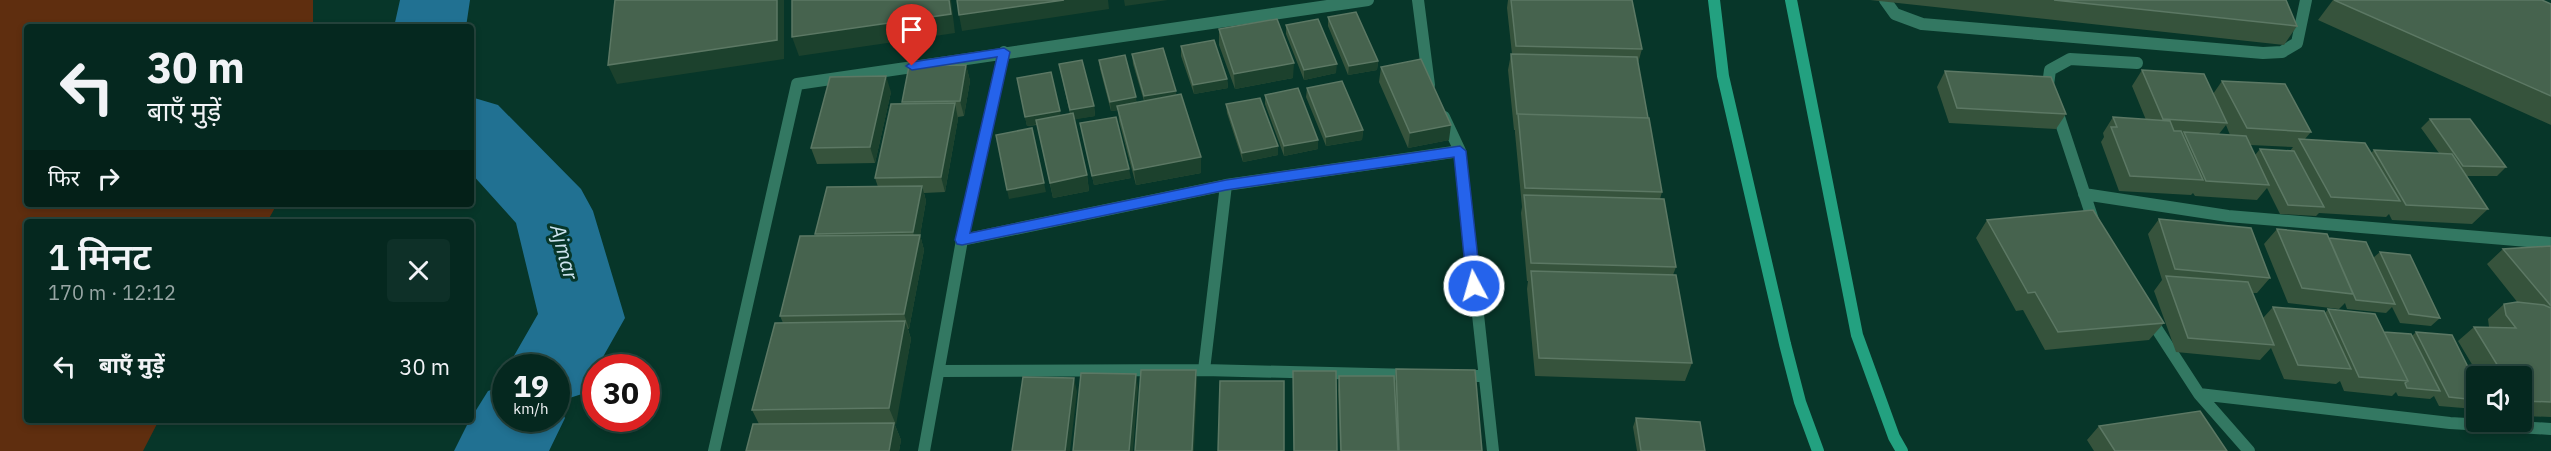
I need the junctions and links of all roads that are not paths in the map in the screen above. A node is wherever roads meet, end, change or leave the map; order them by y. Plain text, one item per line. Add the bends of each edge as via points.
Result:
1 (1368, 0) edge
2 (1418, 0) edge
3 (1714, 0) edge
4 (1791, 0) edge
5 (1885, 0) edge
6 (2306, 0) edge
7 (1004, 52) junction
8 (2137, 63) dead end
9 (1460, 151) junction
10 (1226, 185) junction
11 (2084, 195) junction
12 (962, 240) junction
13 (2101, 243) edge
14 (2551, 243) edge
15 (2144, 309) edge
16 (1204, 370) junction
17 (939, 371) junction
18 (1425, 375) edge
19 (1449, 375) edge
20 (1484, 376) junction
21 (2199, 394) junction
22 (2551, 429) edge
23 (714, 451) edge
24 (924, 451) edge
25 (1493, 451) edge
26 (1818, 451) edge
27 (1902, 451) edge
28 (2249, 451) edge

1 - 7 street
2 - 9 street via 1428,83
3 - 26 street via 1724,76 1779,320 1800,402
4 - 27 street via 1857,335
5 - 6 street via 1895,16 1922,24 2263,53 2282,52 2297,43
7 - 12 street
7 - 23 street via 796,84
8 - 11 street via 2070,59 2050,70 2048,85
9 - 10 street
9 - 20 street
10 - 12 street
10 - 16 street
11 - 13 street
11 - 14 street via 2228,216
12 - 17 street
15 - 21 street
16 - 17 street
16 - 18 street
17 - 24 street
19 - 20 street
20 - 25 street
21 - 22 street via 2450,423
21 - 28 street

